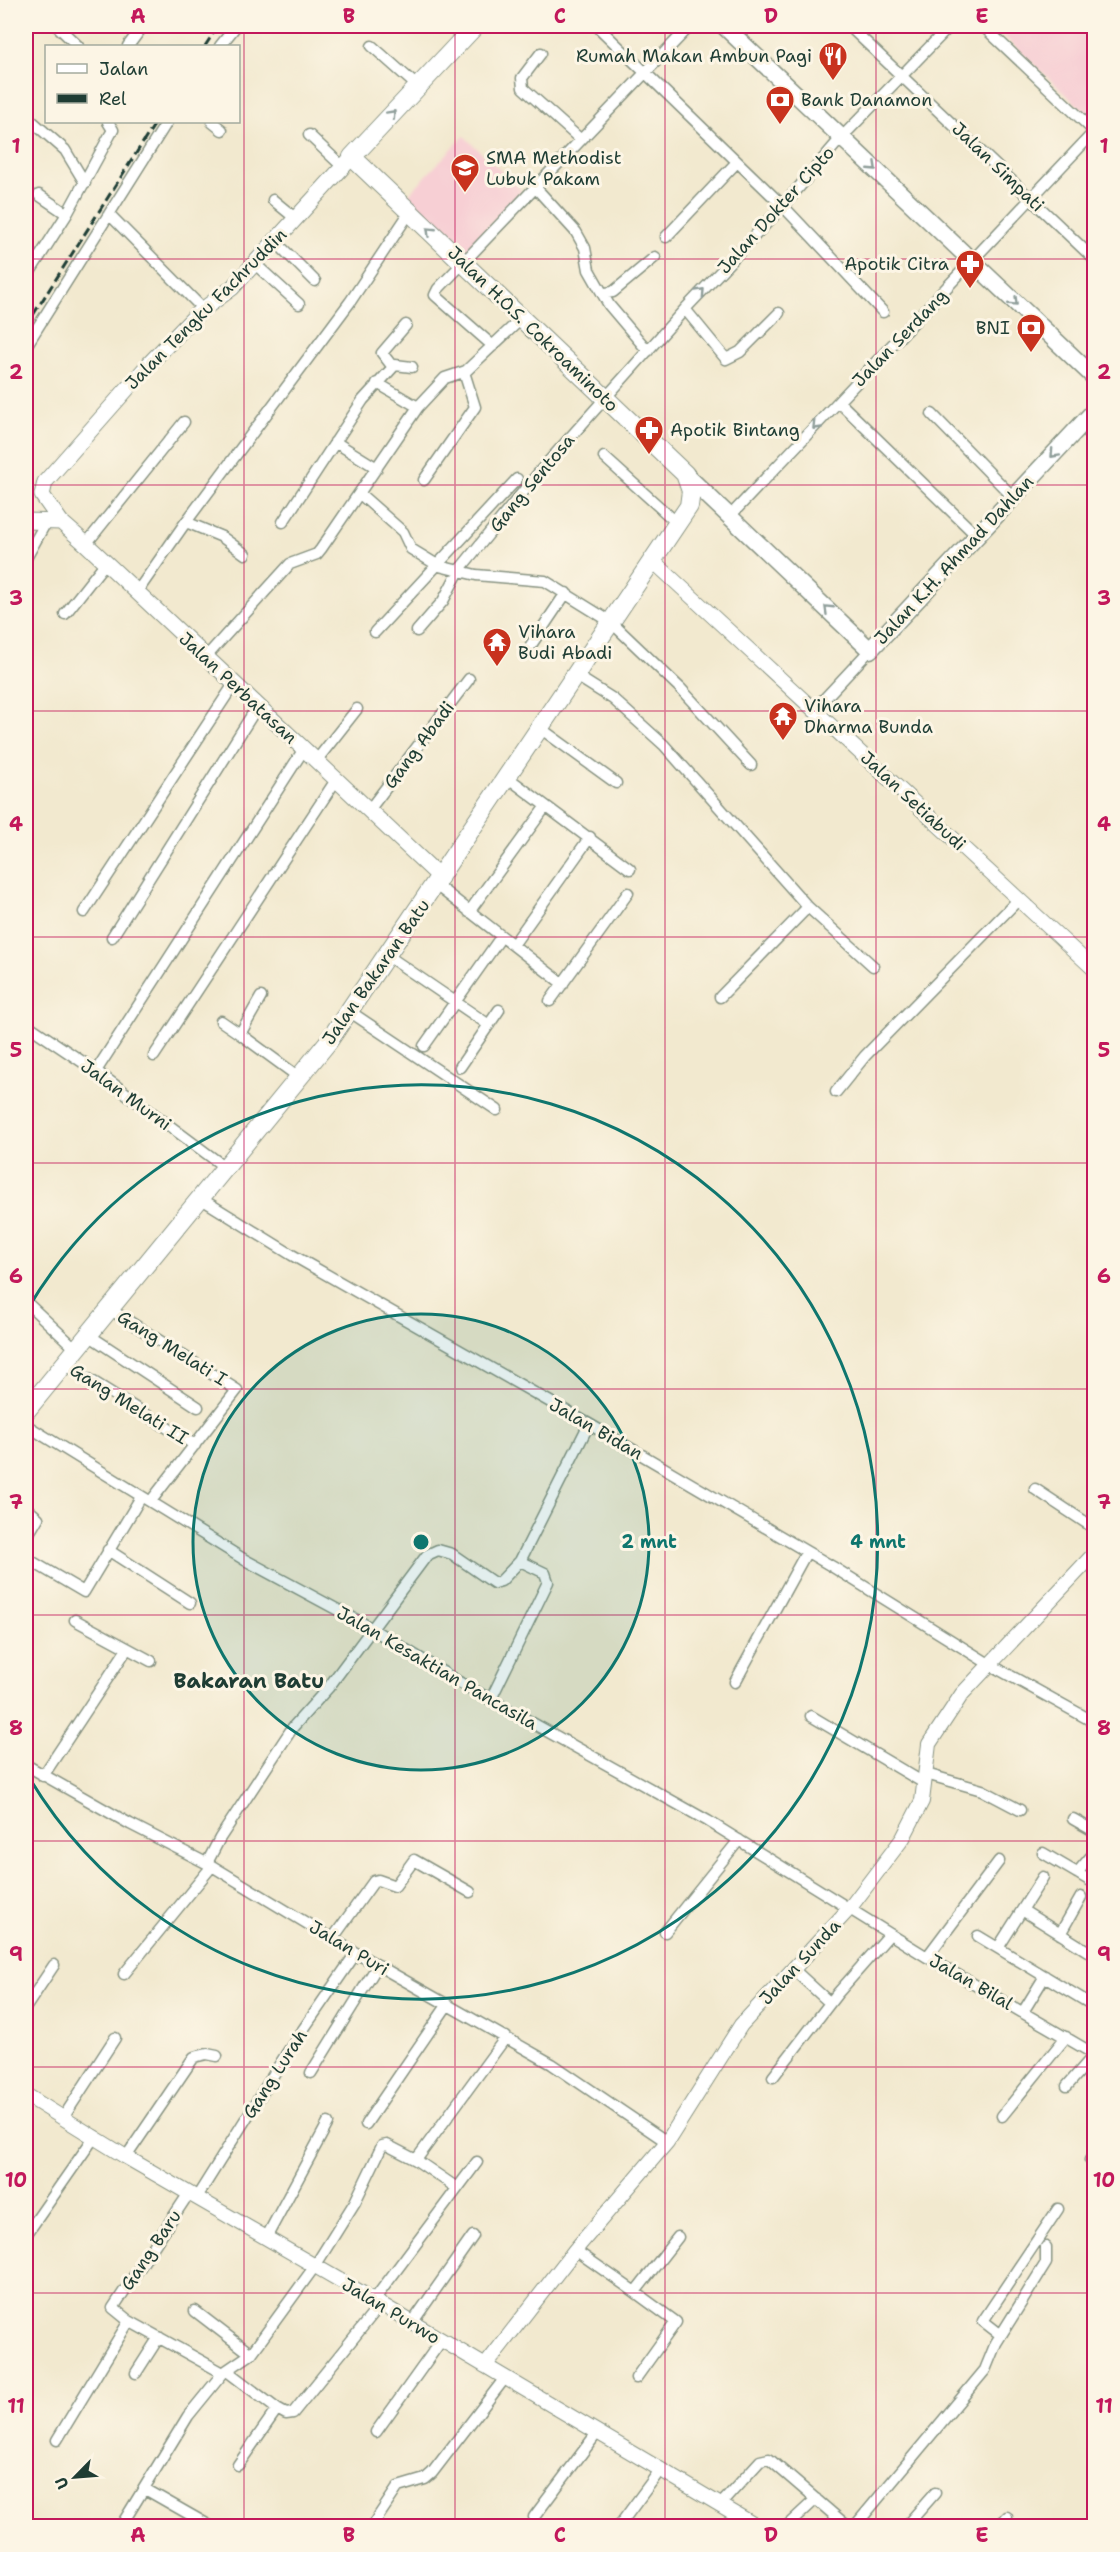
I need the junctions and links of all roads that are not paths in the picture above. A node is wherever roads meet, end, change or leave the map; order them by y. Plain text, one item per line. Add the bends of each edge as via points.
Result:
1 (57, 26) edge
2 (143, 26) edge
3 (236, 26) edge
4 (475, 26) edge
5 (597, 26) edge
6 (690, 26) edge
7 (724, 26) edge
8 (849, 26) edge
9 (950, 26) edge
10 (983, 26) edge
11 (77, 45) edge
12 (129, 45) edge
13 (221, 45) edge
14 (372, 46) dead end
15 (541, 53) dead end
16 (646, 73) junction
17 (903, 77) junction
18 (417, 86) junction
19 (26, 116) edge
20 (109, 123) edge
21 (166, 123) edge
22 (213, 123) edge
23 (222, 130) dead end
24 (1095, 131) edge
25 (309, 135) dead end
26 (842, 138) junction
27 (581, 140) junction
28 (348, 162) junction
29 (737, 162) junction
30 (86, 180) junction
31 (535, 187) junction
32 (39, 195) dead end
33 (273, 200) dead end
34 (1032, 200) junction
35 (783, 206) junction
36 (410, 212) junction
37 (67, 214) junction
38 (109, 214) junction
39 (295, 218) junction
40 (666, 237) dead end
41 (275, 241) junction
42 (655, 257) dead end
43 (1095, 259) edge
44 (463, 262) junction
45 (973, 262) junction
46 (254, 263) junction
47 (26, 278) edge
48 (315, 281) dead end
49 (604, 293) junction
50 (299, 304) dead end
51 (203, 309) junction
52 (685, 309) junction
53 (883, 312) dead end
54 (779, 313) dead end
55 (522, 318) junction
56 (406, 325) dead end
57 (26, 346) edge
58 (493, 346) junction
59 (648, 351) junction
60 (392, 366) junction
61 (412, 367) dead end
62 (464, 372) junction
63 (1095, 377) edge
64 (377, 382) junction
65 (607, 399) junction
66 (838, 402) junction
67 (418, 407) junction
68 (1095, 411) edge
69 (932, 414) dead end
70 (184, 422) dead end
71 (335, 442) junction
72 (604, 457) dead end
73 (377, 468) junction
74 (685, 474) junction
75 (516, 479) dead end
76 (424, 480) dead end
77 (360, 494) junction
78 (1013, 497) junction
79 (689, 506) junction
80 (725, 511) junction
81 (26, 521) edge
82 (54, 522) junction
83 (186, 522) junction
84 (283, 522) dead end
85 (678, 524) junction
86 (976, 536) junction
87 (86, 544) junction
88 (245, 554) dead end
89 (26, 558) edge
90 (652, 560) junction
91 (105, 562) junction
92 (439, 566) junction
93 (460, 569) junction
94 (137, 592) junction
95 (566, 593) junction
96 (65, 614) dead end
97 (611, 622) junction
98 (375, 632) dead end
99 (417, 632) dead end
100 (531, 645) dead end
101 (870, 650) junction
102 (206, 658) junction
103 (576, 675) junction
104 (469, 679) dead end
105 (234, 684) junction
106 (257, 707) junction
107 (357, 709) dead end
108 (814, 710) junction
109 (540, 728) junction
110 (304, 750) junction
111 (316, 761) junction
112 (751, 765) dead end
113 (507, 777) junction
114 (336, 780) junction
115 (616, 783) dead end
116 (546, 806) junction
117 (369, 810) junction
118 (590, 837) junction
119 (630, 869) dead end
120 (438, 881) junction
121 (628, 893) dead end
122 (1019, 899) junction
123 (808, 907) junction
124 (84, 912) dead end
125 (469, 912) junction
126 (112, 937) dead end
127 (501, 937) junction
128 (513, 945) junction
129 (388, 956) junction
130 (873, 966) dead end
131 (1095, 969) edge
132 (563, 984) junction
133 (720, 997) dead end
134 (261, 998) dead end
135 (550, 1000) dead end
136 (456, 1002) junction
137 (499, 1010) dead end
138 (349, 1011) junction
139 (221, 1020) dead end
140 (26, 1024) edge
141 (489, 1024) junction
142 (240, 1034) junction
143 (424, 1046) dead end
144 (154, 1056) dead end
145 (460, 1067) dead end
146 (96, 1071) junction
147 (300, 1078) junction
148 (836, 1092) dead end
149 (497, 1110) dead end
150 (226, 1168) junction
151 (200, 1198) junction
152 (26, 1302) edge
153 (108, 1308) junction
154 (81, 1342) junction
155 (63, 1363) junction
156 (198, 1407) dead end
157 (26, 1411) edge
158 (590, 1424) junction
159 (26, 1425) edge
160 (195, 1445) junction
161 (1035, 1489) dead end
162 (146, 1499) junction
163 (26, 1509) edge
164 (1095, 1528) edge
165 (26, 1538) edge
166 (108, 1550) junction
167 (806, 1553) junction
168 (1095, 1554) edge
169 (26, 1558) edge
170 (520, 1561) junction
171 (190, 1603) dead end
172 (75, 1620) dead end
173 (372, 1630) junction
174 (127, 1649) junction
175 (151, 1661) dead end
176 (989, 1664) junction
177 (735, 1682) dead end
178 (491, 1699) junction
179 (811, 1716) dead end
180 (1095, 1722) edge
181 (26, 1765) edge
182 (43, 1776) junction
183 (925, 1779) junction
184 (1020, 1810) dead end
185 (1073, 1819) dead end
186 (1095, 1832) edge
187 (739, 1840) junction
188 (1043, 1853) dead end
189 (1095, 1853) edge
190 (999, 1861) dead end
191 (209, 1864) junction
192 (1077, 1873) junction
193 (1043, 1877) dead end
194 (1095, 1883) edge
195 (470, 1892) dead end
196 (1081, 1897) dead end
197 (849, 1909) junction
198 (1022, 1910) junction
199 (665, 1932) dead end
200 (890, 1934) junction
201 (1060, 1934) junction
202 (978, 1936) dead end
203 (333, 1938) junction
204 (998, 1948) junction
205 (356, 1953) junction
206 (1095, 1955) edge
207 (927, 1957) junction
208 (54, 1965) dead end
209 (378, 1965) junction
210 (794, 1970) junction
211 (124, 1974) dead end
212 (1045, 1976) junction
213 (830, 2002) junction
214 (448, 2004) junction
215 (1095, 2006) edge
216 (26, 2007) edge
217 (1023, 2012) junction
218 (506, 2037) junction
219 (1066, 2037) junction
220 (114, 2038) dead end
221 (1095, 2054) edge
222 (218, 2056) dead end
223 (311, 2073) dead end
224 (773, 2077) dead end
225 (1067, 2086) dead end
226 (26, 2095) edge
227 (1002, 2116) dead end
228 (63, 2118) junction
229 (328, 2123) dead end
230 (366, 2124) dead end
231 (95, 2136) junction
232 (667, 2142) junction
233 (126, 2157) junction
234 (416, 2160) junction
235 (477, 2162) dead end
236 (457, 2188) junction
237 (193, 2195) junction
238 (1058, 2209) dead end
239 (28, 2232) dead end
240 (473, 2236) dead end
241 (678, 2237) dead end
242 (266, 2238) junction
243 (1046, 2247) dead end
244 (575, 2250) junction
245 (315, 2266) junction
246 (635, 2292) junction
247 (377, 2302) junction
248 (195, 2311) dead end
249 (129, 2321) junction
250 (412, 2323) junction
251 (159, 2337) junction
252 (999, 2339) junction
253 (441, 2341) junction
254 (251, 2354) junction
255 (485, 2366) junction
256 (225, 2372) junction
257 (136, 2373) dead end
258 (505, 2378) junction
259 (636, 2378) dead end
260 (282, 2412) junction
261 (376, 2432) dead end
262 (597, 2433) junction
263 (57, 2440) dead end
264 (238, 2465) dead end
265 (661, 2469) junction
266 (145, 2489) junction
267 (935, 2493) dead end
268 (816, 2499) junction
269 (720, 2505) junction
270 (534, 2517) dead end
271 (1007, 2517) dead end
272 (195, 2523) edge
273 (121, 2526) edge
274 (210, 2526) edge
275 (372, 2526) edge
276 (619, 2526) edge
277 (756, 2526) edge
278 (787, 2526) edge
279 (847, 2526) edge
280 (855, 2526) edge
281 (906, 2526) edge
282 (999, 2526) edge

1 - 11 street
2 - 12 street
3 - 13 street
4 - 18 highway, Jalan Tengku Fachruddin
5 - 16 street
6 - 16 street
7 - 26 main road
8 - 17 street, Jalan Simpati
9 - 17 street, Jalan Dokter Cipto
10 - 24 street
14 - 18 street
15 - 27 street via 522,78 523,88
16 - 27 street
16 - 29 street
17 - 26 street, Jalan Dokter Cipto
17 - 34 street, Jalan Simpati
28 -> 18 highway, Jalan Tengku Fachruddin
19 - 30 street via 60,144
20 - 30 street via 113,130
21 - 38 street
22 - 23 street
24 - 34 street, Jalan Serdang
25 - 28 street
26 - 35 street, Jalan Dokter Cipto
26 -> 45 main road
27 - 31 street
28 - 36 highway, Jalan H.O.S. Cokroaminoto
28 - 39 main road, Jalan Tengku Fachruddin
29 - 35 street
29 - 40 street
30 - 37 street
31 - 44 street
31 - 49 street via 576,232 585,248 589,270
32 - 37 street
33 - 39 street
34 - 43 street, Jalan Simpati
34 - 45 street, Jalan Serdang
52 -> 35 street, Jalan Dokter Cipto
35 - 53 street
44 -> 36 highway, Jalan H.O.S. Cokroaminoto
36 - 83 street via 350,302
37 - 47 street
38 - 51 street
38 - 57 street
39 - 41 main road, Jalan Tengku Fachruddin
41 - 46 main road, Jalan Tengku Fachruddin
41 - 48 street
42 - 49 street via 613,292
44 - 55 highway, Jalan H.O.S. Cokroaminoto
44 - 58 street via 435,295
45 -> 63 main road
45 - 66 street, Jalan Serdang
46 - 50 street
46 - 51 main road, Jalan Tengku Fachruddin via 232,288
49 - 59 street via 618,318
51 - 82 main road, Jalan Tengku Fachruddin via 148,364 45,482 42,495
52 - 54 street via 726,359 740,352
52 - 59 street, Jalan Dokter Cipto
55 - 58 street
55 - 65 highway, Jalan H.O.S. Cokroaminoto
56 - 60 street via 381,353
58 - 62 street
59 - 65 street, Jalan Dokter Cipto
60 - 61 street
60 - 64 street
62 - 67 street via 445,378
62 - 76 street via 475,407
64 - 67 street
64 - 71 street
65 - 74 highway, Jalan H.O.S. Cokroaminoto
65 - 93 street, Gang Sentosa via 541,470
66 -> 80 street, Jalan Serdang
66 - 86 street
67 - 73 street
68 -> 78 main road, Jalan K.H. Ahmad Dahlan
69 - 78 street
70 - 87 street
71 - 73 street
71 - 84 street
72 - 85 street
73 - 77 street
74 - 79 highway via 691,490
74 - 80 main road, Jalan H.O.S. Cokroaminoto
75 - 92 street
77 - 92 street via 403,532 411,549
77 - 102 street via 317,554 290,564
78 - 86 main road, Jalan K.H. Ahmad Dahlan
79 - 80 main road via 704,501
79 - 85 highway, Jalan Bakaran Batu
101 -> 80 main road, Jalan H.O.S. Cokroaminoto
81 - 82 main road
82 - 87 main road, Jalan Perbatasan
82 - 89 street
83 - 88 street via 222,537
83 - 94 street
85 - 90 highway, Jalan Bakaran Batu
86 - 101 main road, Jalan K.H. Ahmad Dahlan
87 - 91 main road, Jalan Perbatasan
90 - 97 highway, Jalan Bakaran Batu
90 - 108 street, Jalan Setiabudi
91 - 94 main road, Jalan Perbatasan
91 - 96 street
92 - 93 street
92 - 98 street
93 - 95 street via 476,575 544,581
93 - 99 street, Gang Sentosa via 443,601
94 - 102 main road, Jalan Perbatasan
95 - 97 street
95 - 100 street
97 - 103 highway, Jalan Bakaran Batu
97 - 112 street via 680,688
101 - 108 street, Jalan K.H. Ahmad Dahlan
102 - 105 main road, Jalan Perbatasan
103 - 109 highway, Jalan Bakaran Batu
103 - 123 street via 613,699 664,745
104 - 117 street, Gang Abadi
105 - 106 main road, Jalan Perbatasan
105 - 124 street
106 - 110 main road, Jalan Perbatasan
106 - 126 street
107 - 111 street
108 - 122 street, Jalan Setiabudi
109 - 113 highway, Jalan Bakaran Batu
109 - 115 street
110 - 111 main road, Jalan Perbatasan
110 - 146 street
111 - 114 main road, Jalan Perbatasan
113 - 116 street
113 - 120 highway, Jalan Bakaran Batu
114 - 117 main road, Jalan Perbatasan
114 - 144 street
116 - 118 street
116 - 125 street
117 - 120 main road, Jalan Perbatasan
118 - 119 street
118 - 128 street
120 - 125 street
120 - 129 highway, Jalan Bakaran Batu
121 - 132 street
122 - 131 street, Jalan Setiabudi
122 - 148 street via 865,1056
123 - 130 street
123 - 133 street
125 - 127 street
127 - 128 street
127 - 136 street
128 - 132 street
129 - 136 street
129 - 138 highway, Jalan Bakaran Batu
132 - 135 street
134 - 142 street
136 - 141 street
136 - 143 street
137 - 141 street
138 - 147 highway, Jalan Bakaran Batu
138 - 149 street
139 - 142 street
140 - 146 street, Jalan Murni
141 - 145 street
142 - 147 street
146 - 150 street, Jalan Murni
147 - 150 highway, Jalan Bakaran Batu
150 - 151 highway, Jalan Bakaran Batu
151 - 153 highway, Jalan Bakaran Batu
151 - 158 street, Jalan Bidan via 292,1255
152 - 154 street
153 - 154 highway, Jalan Bakaran Batu
153 - 160 street, Gang Melati I via 237,1389
154 - 155 highway, Jalan Bakaran Batu
154 - 156 street
155 - 157 highway, Jalan Bakaran Batu
155 - 160 street, Gang Melati II
158 - 167 street, Jalan Bidan
158 - 170 street
159 - 162 street, Jalan Kesaktian Pancasila
160 - 162 street
161 - 164 street
162 - 166 street
162 - 173 street, Jalan Kesaktian Pancasila via 245,1560
163 - 165 street via 38,1518
166 - 169 street via 84,1592
166 - 171 street
167 - 176 street, Jalan Bidan
167 - 177 street
168 - 176 street, Jalan Sunda
170 - 173 street via 494,1583 452,1554 432,1551
170 - 178 street via 542,1571 548,1582
172 - 174 street
173 - 178 street, Jalan Kesaktian Pancasila
173 - 191 street via 293,1727 220,1838
174 - 175 street
174 - 182 street
176 - 180 street, Jalan Bidan
176 - 183 street, Jalan Sunda via 962,1694 929,1744
178 - 187 street, Jalan Kesaktian Pancasila
179 - 183 street
181 - 182 street, Jalan Puri
182 - 191 street, Jalan Puri
183 - 184 street via 982,1790
183 - 197 street, Jalan Sunda via 922,1801 911,1825
185 - 186 street
187 - 197 street, Jalan Kesaktian Pancasila
187 - 199 street
188 - 192 street
189 - 192 street
190 - 207 street
191 - 203 street, Jalan Puri
191 - 211 street
192 - 194 street
193 - 198 street
195 - 203 street via 414,1860 395,1886 374,1881
196 - 201 street
197 - 200 street, Jalan Bilal
197 - 210 street, Jalan Sunda
198 - 201 street
198 - 204 street
200 - 207 street, Jalan Bilal
200 - 213 street
201 - 206 street
202 - 204 street
203 - 205 street, Jalan Puri
204 - 212 street
205 - 209 street, Jalan Puri
205 - 237 street, Gang Lurah
207 - 217 street, Jalan Bilal
208 - 216 street
209 - 214 street, Jalan Puri
209 - 223 street
210 - 213 street
210 - 232 street, Jalan Sunda via 741,2025
212 - 215 street
212 - 217 street
213 - 224 street
214 - 218 street, Jalan Puri
214 - 230 street
217 - 219 street, Jalan Bilal
218 - 232 street, Jalan Puri
218 - 234 street
219 - 221 street, Jalan Bilal
219 - 227 street
220 - 228 street
221 - 225 street
222 - 233 street via 194,2057
226 - 228 street, Jalan Purwo
228 - 231 street, Jalan Purwo
229 - 242 street
231 - 233 street, Jalan Purwo
231 - 239 street
232 - 244 street, Jalan Sunda
233 - 237 street, Jalan Purwo
234 - 236 street
234 - 245 street via 382,2146 355,2202
235 - 236 street
236 - 247 street
237 - 242 street, Jalan Purwo
237 - 249 street, Gang Baru via 113,2307
238 - 252 street via 983,2321
240 - 250 street
241 - 246 street
242 - 245 street, Jalan Purwo
243 - 252 street via 1046,2263
244 - 246 street
244 - 255 street, Jalan Sunda
245 - 247 street, Jalan Purwo
245 - 254 street
246 - 259 street via 676,2322
247 - 250 street, Jalan Purwo
247 - 260 street via 293,2413
248 - 254 street
249 - 251 street
249 - 263 street
250 - 253 street, Jalan Purwo
251 - 256 street
251 - 257 street
252 - 280 street via 979,2379
253 - 255 street, Jalan Purwo
253 - 261 street
254 - 256 street
255 - 258 street, Jalan Purwo
256 - 260 street
256 - 266 street via 188,2416
258 - 262 street, Jalan Purwo
258 - 275 street via 432,2473 398,2487
260 - 264 street
262 - 265 street, Jalan Purwo
262 - 270 street
265 - 269 street, Jalan Purwo
265 - 276 street
266 - 272 street
266 - 273 street
267 - 281 street
268 - 269 street via 766,2459
268 - 278 street
268 - 279 street
269 - 277 street, Jalan Purwo
271 - 282 street
272 - 274 street

